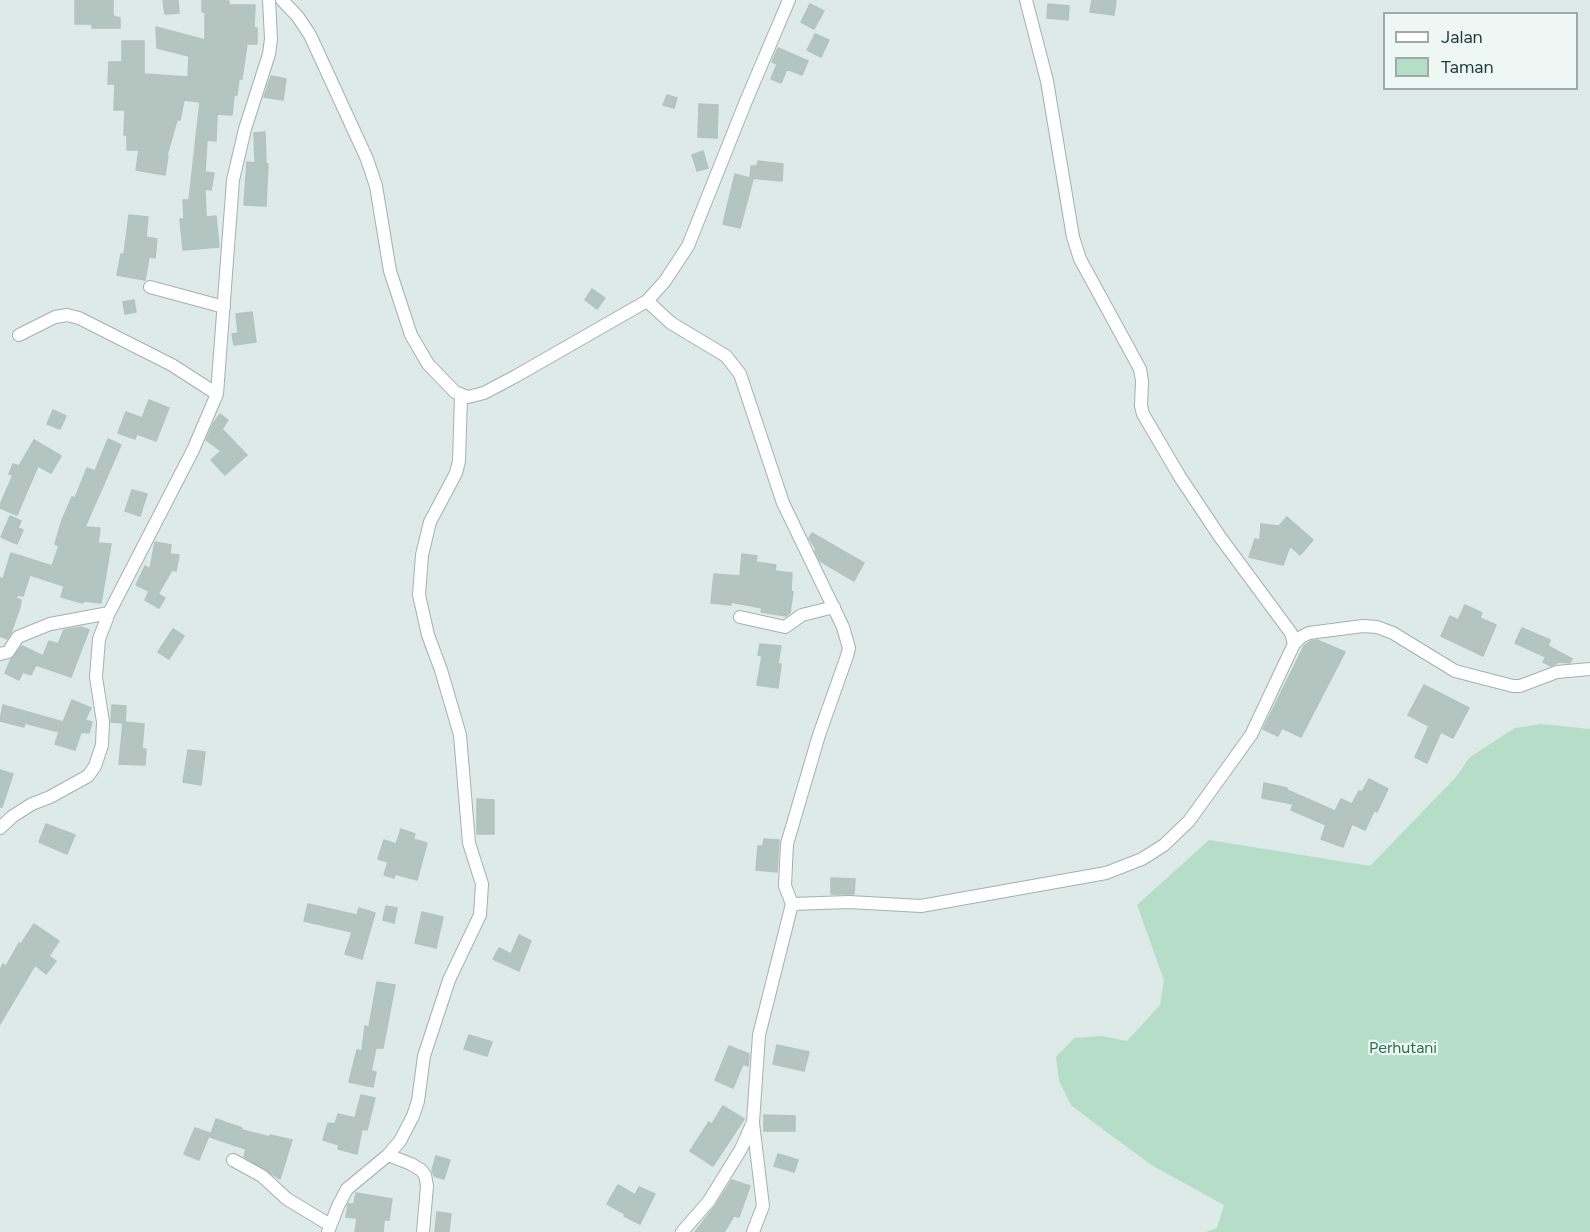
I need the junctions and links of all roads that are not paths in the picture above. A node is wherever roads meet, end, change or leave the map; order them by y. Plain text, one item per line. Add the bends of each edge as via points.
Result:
1 (269, 0) edge
2 (282, 0) edge
3 (789, 0) edge
4 (1026, 0) edge
5 (150, 287) dead end
6 (647, 301) junction
7 (224, 307) junction
8 (19, 335) dead end
9 (217, 394) junction
10 (461, 396) junction
11 (834, 607) junction
12 (109, 613) junction
13 (740, 617) dead end
14 (1294, 644) junction
15 (0, 654) edge
16 (1590, 669) edge
17 (0, 828) edge
18 (792, 904) junction
19 (753, 1122) junction
20 (388, 1155) junction
21 (233, 1160) dead end
22 (329, 1228) edge
23 (423, 1232) edge
24 (682, 1232) edge
25 (753, 1232) edge

1 - 7 street via 272,39 233,180
2 - 10 street via 310,35 367,159 376,186 390,271 411,335 428,364
3 - 6 street via 688,246
4 - 14 street via 1047,81 1073,237 1080,259 1140,369 1143,414 1180,477 1291,633
5 - 7 street
6 - 10 street via 484,393
6 - 11 street via 671,324 726,356 740,374 783,503
7 - 9 street
8 - 9 street via 55,317 79,318 172,365
9 - 12 street via 193,450
10 - 20 street via 459,461 430,522 422,555 420,595 428,635 460,735 469,843 482,884 482,897 480,915 449,980 424,1056 413,1116
11 - 13 street via 802,615 784,627
11 - 18 street via 848,639 848,656 819,735 787,843 785,886
12 - 15 street via 50,624 18,637 8,652
12 - 17 street via 96,657 103,722 102,745 95,766 88,776 32,804
14 - 16 street via 1309,633 1377,627 1455,670 1513,686 1557,672
14 - 18 street via 1251,735 1189,821 1142,859 1106,873 921,906
18 - 19 street via 759,1035
19 - 24 street via 709,1201
19 - 25 street via 763,1206
20 - 22 street via 347,1190
20 - 23 street via 411,1164 425,1175
21 - 22 street via 261,1176

